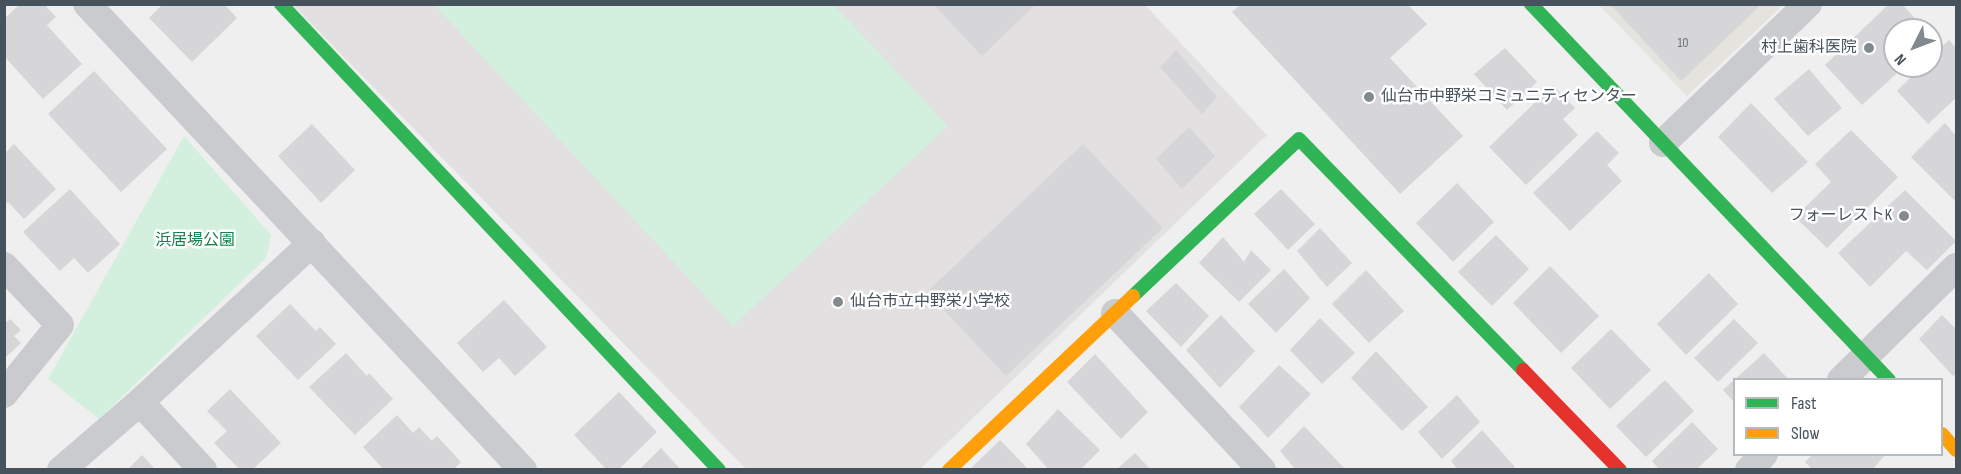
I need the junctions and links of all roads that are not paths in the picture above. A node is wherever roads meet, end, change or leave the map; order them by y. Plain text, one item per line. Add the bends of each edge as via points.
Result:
1 (87, 4) edge
2 (281, 4) edge
3 (1531, 4) edge
4 (1808, 4) edge
5 (1663, 143) junction
6 (312, 243) junction
7 (4, 266) edge
8 (1956, 267) edge
9 (1114, 313) junction
10 (1865, 355) junction
11 (1843, 378) edge
12 (1887, 378) edge
13 (4, 394) edge
14 (140, 402) junction
15 (1943, 436) edge
16 (1956, 450) edge
17 (1762, 456) edge
18 (61, 470) edge
19 (203, 470) edge
20 (523, 470) edge
21 (719, 470) edge
22 (949, 470) edge
23 (1262, 470) edge
24 (1620, 470) edge
25 (1749, 470) edge

1 - 6 street
2 - 21 street
3 - 5 street
4 - 5 street
5 - 10 street
6 - 14 street
6 - 20 street
7 - 13 street via 60,326
8 - 10 street
9 - 22 street
9 - 23 street
9 - 24 street via 1299,139
10 - 11 street
10 - 12 street
14 - 18 street
14 - 19 street
15 - 16 street
17 - 25 street

